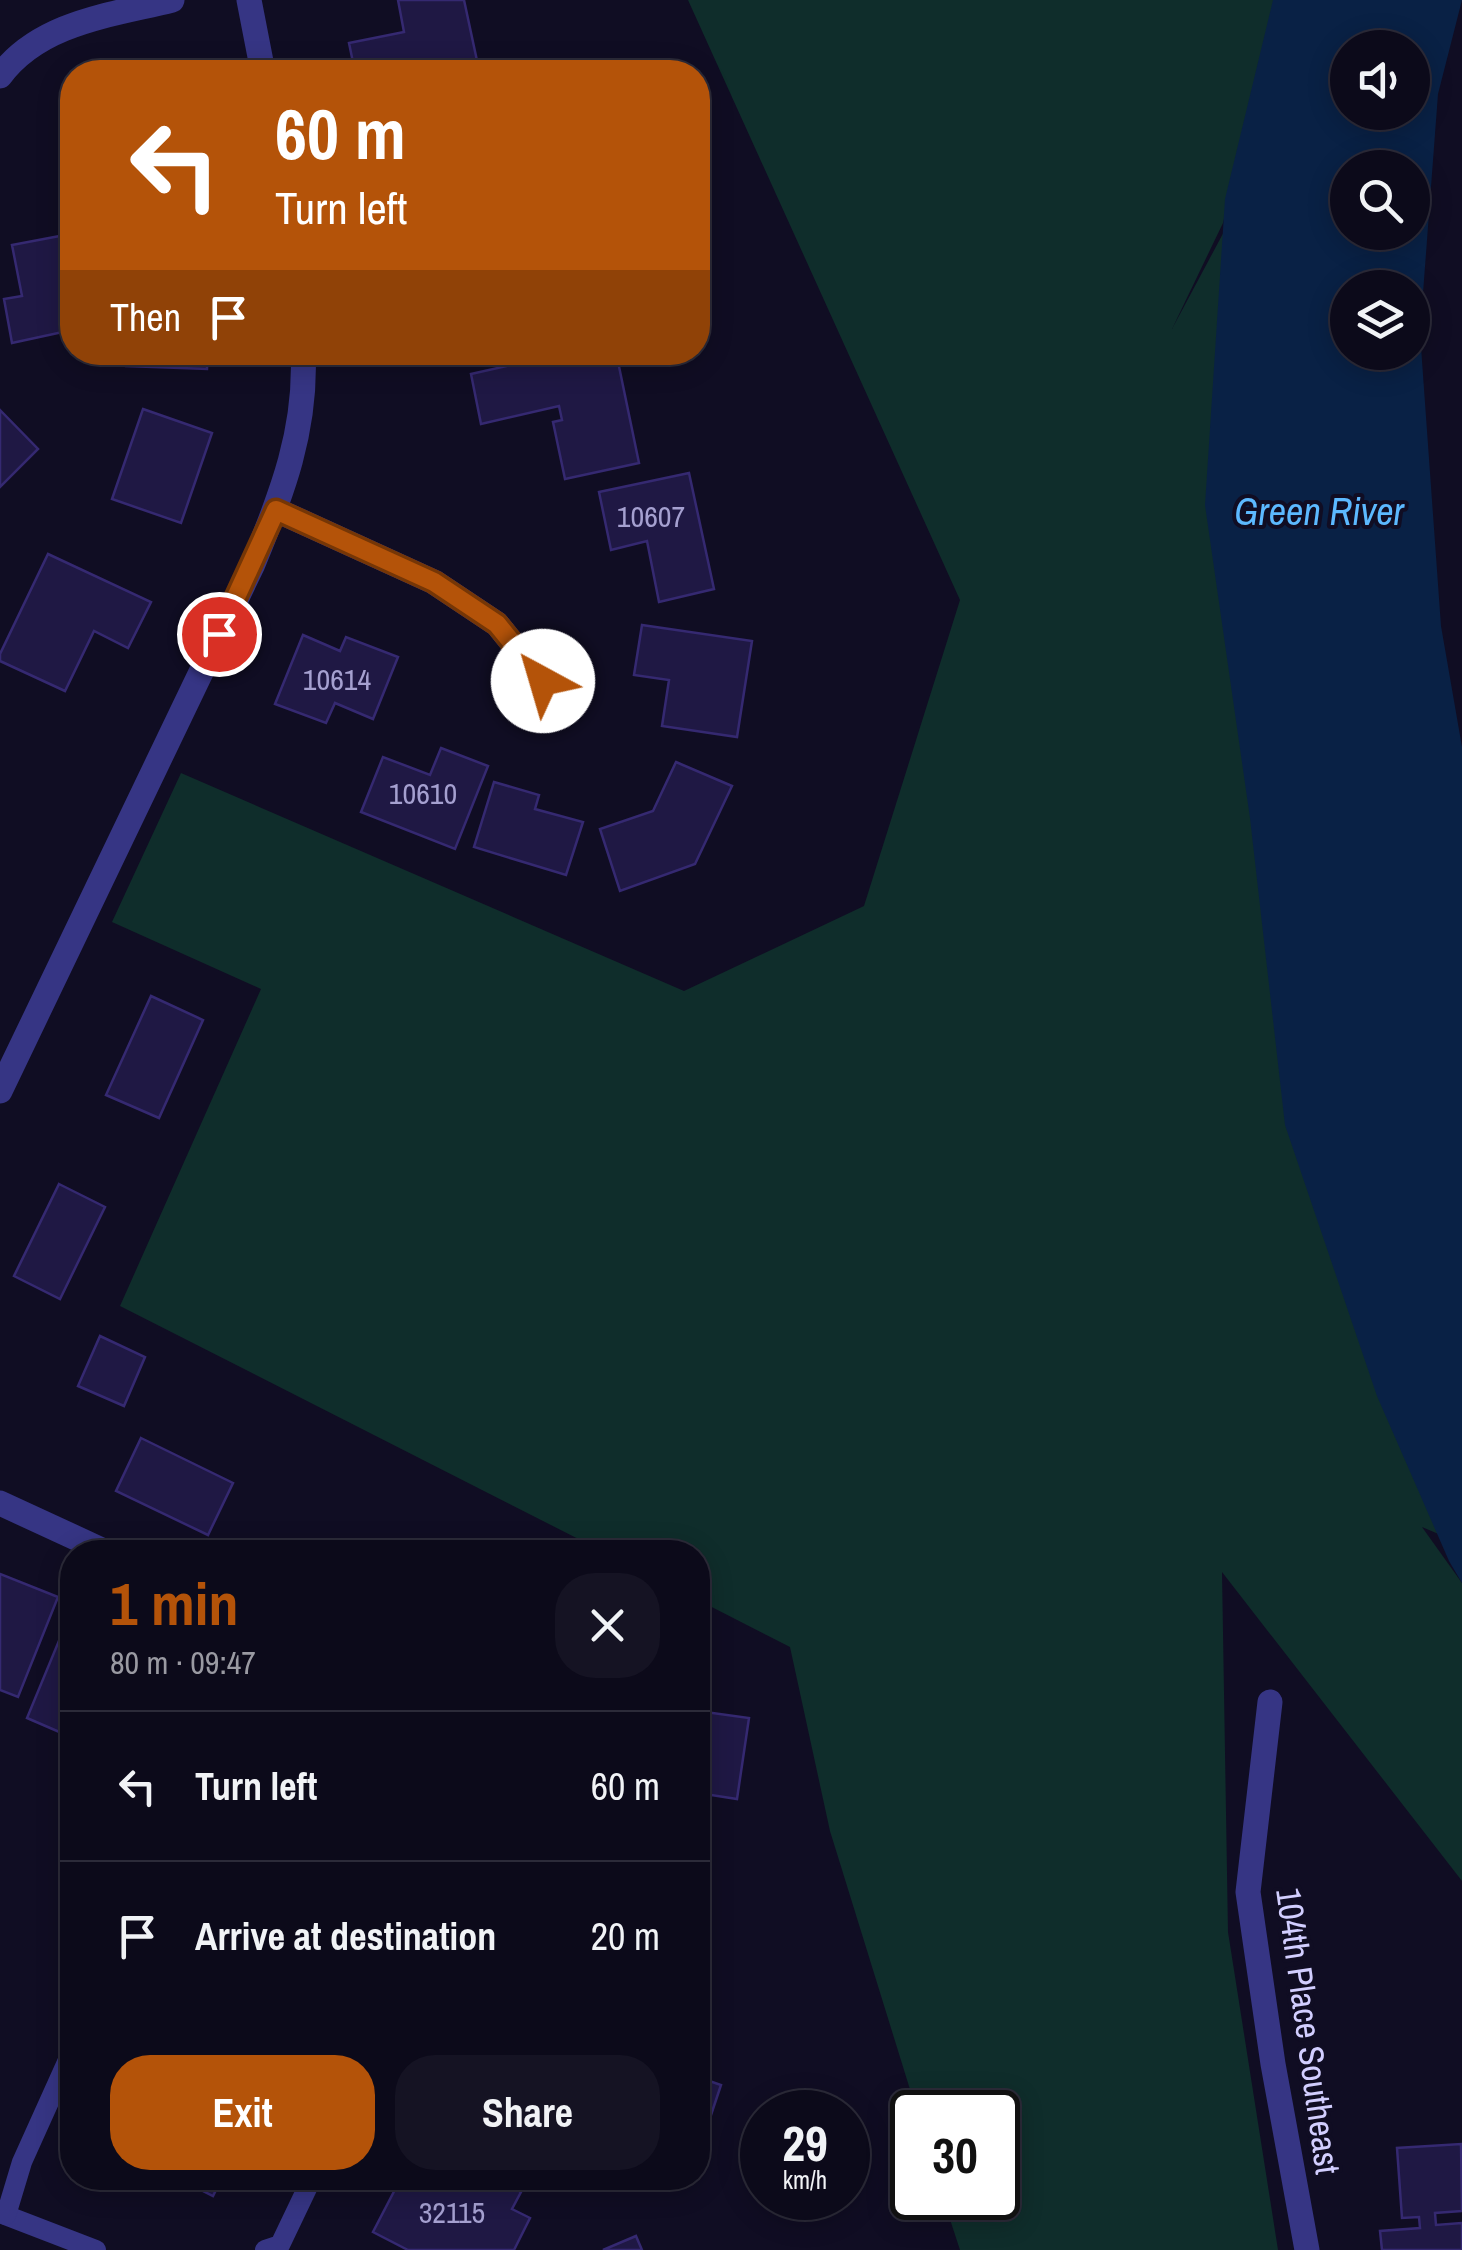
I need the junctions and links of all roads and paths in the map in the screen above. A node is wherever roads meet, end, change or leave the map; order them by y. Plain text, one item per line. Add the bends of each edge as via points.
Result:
1 (172, 0) edge
2 (249, 0) edge
3 (260, 60) edge
4 (0, 76) edge
5 (303, 365) edge
6 (276, 510) junction
7 (543, 681) dead end
8 (0, 1091) edge
9 (0, 1503) edge
10 (80, 1540) edge
11 (1270, 1702) dead end
12 (60, 2078) edge
13 (306, 2190) edge
14 (3, 2214) edge
15 (278, 2248) edge
16 (96, 2250) edge
17 (1307, 2250) edge

1 - 4 street via 46,36
2 - 3 street
5 - 6 street via 302,414
6 - 7 street via 434,582 497,624
6 - 8 street
9 - 10 street
11 - 17 street, 104th Place Southeast via 1248,1892
12 - 14 lane
13 - 15 lane
14 - 16 lane

